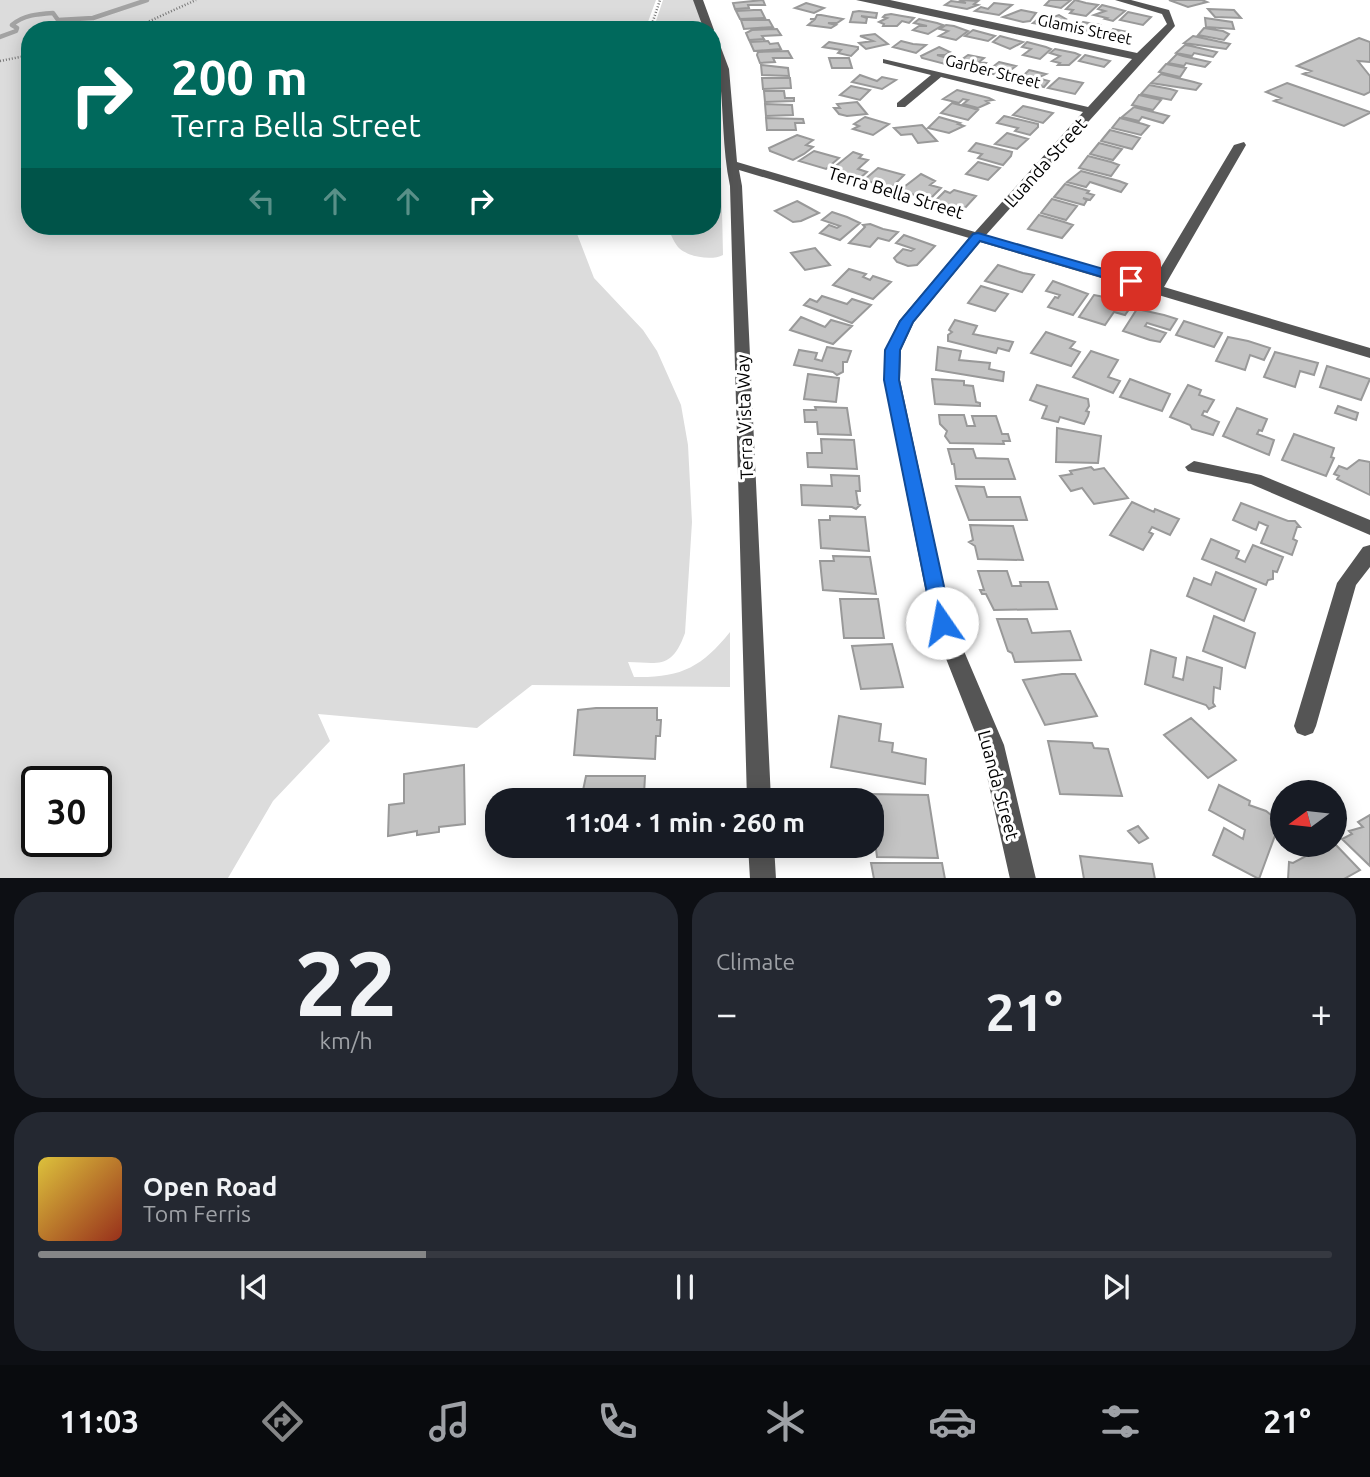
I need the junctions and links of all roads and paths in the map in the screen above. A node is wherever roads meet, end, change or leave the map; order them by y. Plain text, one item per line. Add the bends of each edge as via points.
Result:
1 (195, 0) edge
2 (660, 0) edge
3 (698, 0) edge
4 (861, 0) edge
5 (1120, 0) edge
6 (150, 21) edge
7 (653, 21) edge
8 (706, 21) edge
9 (21, 57) edge
10 (1139, 57) junction
11 (0, 61) edge
12 (721, 61) edge
13 (887, 61) dead end
14 (939, 74) junction
15 (901, 105) dead end
16 (1092, 111) junction
17 (1240, 145) dead end
18 (732, 164) junction
19 (978, 236) junction
20 (1156, 288) junction
21 (1370, 353) edge
22 (1194, 467) dead end
23 (1370, 528) edge
24 (1370, 552) edge
25 (1305, 726) dead end
26 (759, 788) edge
27 (762, 858) edge
28 (763, 878) edge
29 (1023, 878) edge

1 - 6 path
2 - 7 path
3 - 8 street
4 - 10 street, Glamis Street
5 - 10 street, Luanda Street via 1166,12 1172,24
9 - 11 path
10 - 16 street, Luanda Street
12 - 18 street, Terra Vista Way
13 - 14 street, Garber Street
14 - 15 street
14 - 16 street, Garber Street
16 - 19 street, Luanda Street
17 - 20 street
18 - 19 street, Terra Bella Street
18 - 26 street, Terra Vista Way
19 - 20 street, Terra Bella Street
19 - 29 street, Luanda Street via 907,321 893,350 892,380 942,623 992,745
20 - 21 street, Terra Bella Street
22 - 23 street via 1255,479
24 - 25 street via 1347,583
27 - 28 street

